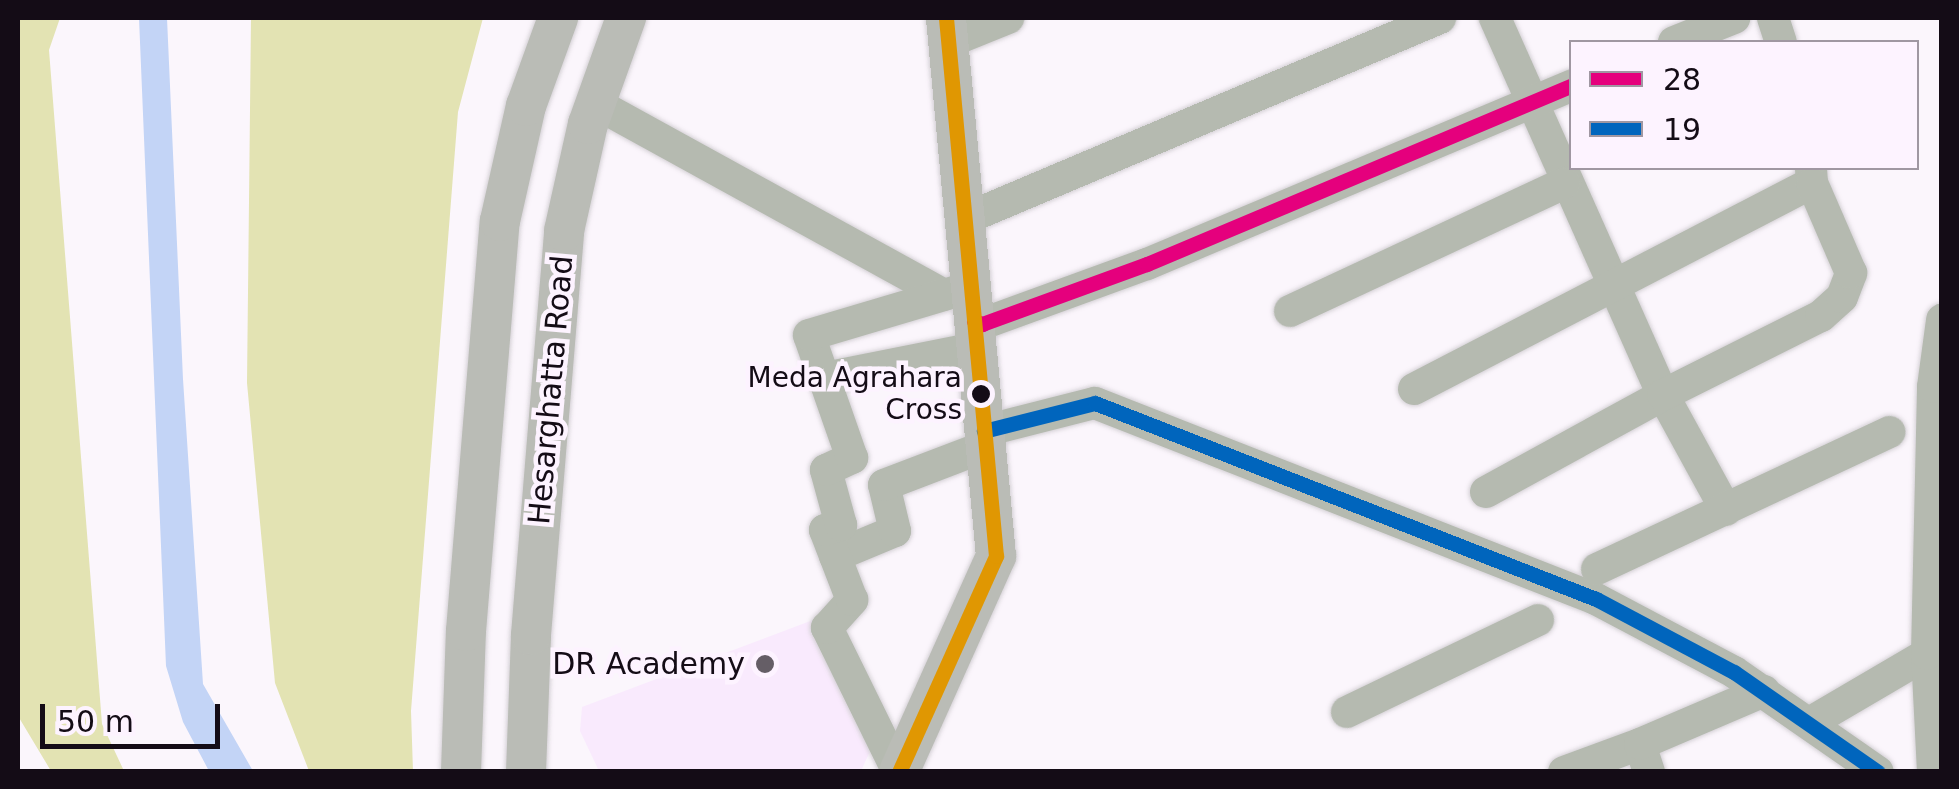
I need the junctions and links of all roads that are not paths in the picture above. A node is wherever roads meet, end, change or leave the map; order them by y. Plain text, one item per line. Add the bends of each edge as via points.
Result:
1 (558, 18) edge
2 (626, 18) edge
3 (1008, 18) edge
4 (1440, 18) edge
5 (1495, 18) edge
6 (1734, 18) edge
7 (948, 30) edge
8 (1679, 40) edge
9 (1569, 86) edge
10 (1534, 101) junction
11 (596, 103) junction
12 (1811, 175) edge
13 (1565, 183) junction
14 (964, 220) junction
15 (1612, 285) junction
16 (1290, 311) dead end
17 (966, 313) junction
18 (1942, 320) edge
19 (824, 378) junction
20 (1414, 389) dead end
21 (1663, 395) junction
22 (1889, 432) dead end
23 (985, 438) junction
24 (1486, 492) dead end
25 (1726, 510) junction
26 (835, 556) junction
27 (1597, 569) dead end
28 (1538, 620) dead end
29 (1927, 654) junction
30 (1764, 691) junction
31 (1347, 712) dead end
32 (1811, 722) junction
33 (1644, 758) edge
34 (461, 772) edge
35 (526, 772) edge
36 (898, 772) edge
37 (1564, 772) edge
38 (1878, 772) edge
39 (1933, 772) edge

1 - 34 main road via 526,106 500,221
2 - 11 main road, Hesarghatta Road
3 - 7 street
4 - 14 street
5 - 10 street
6 - 8 street
7 - 14 main road
9 - 10 street
10 - 13 street
10 - 17 street via 1146,264 982,324
11 - 17 street
11 - 35 main road, Hesarghatta Road via 564,231
12 - 15 street
12 - 21 street via 1851,274 1842,298 1821,316
13 - 15 street
13 - 16 street
14 - 17 main road
15 - 20 street
15 - 21 street
17 - 19 street
17 - 19 street via 809,335
17 - 23 main road
18 - 29 street via 1933,387
19 - 26 street via 852,458 826,470 841,526 825,530
21 - 24 street
21 - 25 street
22 - 25 street
23 - 26 street via 884,485 895,531
23 - 30 street via 1095,403 1596,599
23 - 36 main road via 996,556
25 - 27 street
26 - 36 street via 852,600 827,628
28 - 31 street
29 - 32 street
29 - 39 street
30 - 32 street
30 - 33 street
32 - 38 street
33 - 37 street

